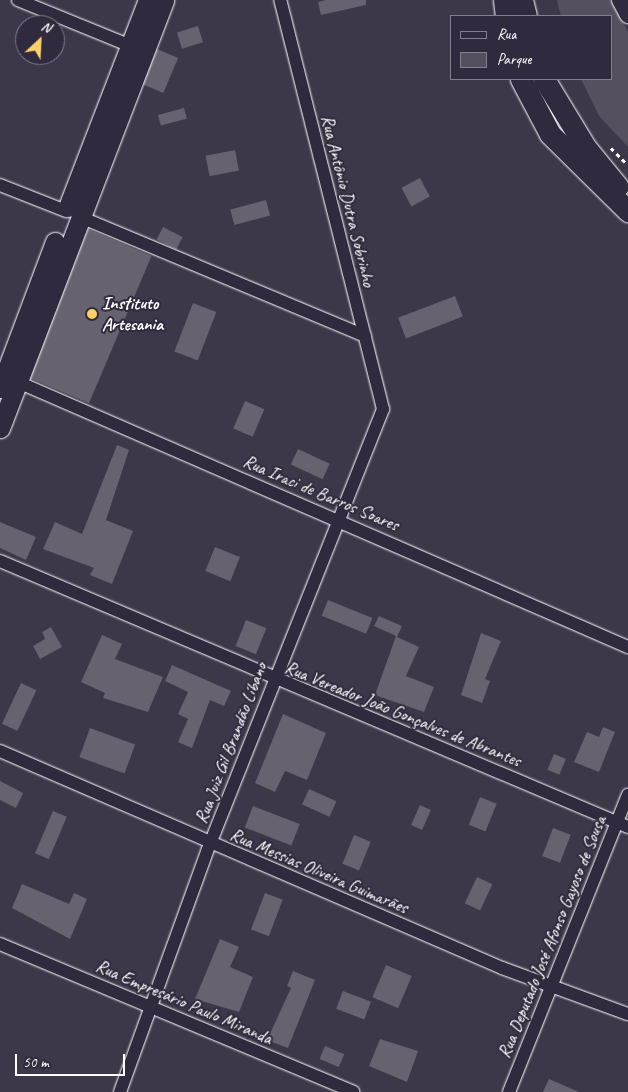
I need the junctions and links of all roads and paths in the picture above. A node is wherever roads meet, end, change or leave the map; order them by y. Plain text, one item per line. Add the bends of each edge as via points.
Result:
1 (18, 0) edge
2 (148, 0) edge
3 (164, 0) edge
4 (280, 0) edge
5 (504, 0) edge
6 (522, 0) edge
7 (620, 0) edge
8 (506, 15) edge
9 (526, 15) edge
10 (628, 15) edge
11 (135, 48) junction
12 (521, 80) edge
13 (545, 80) edge
14 (0, 185) edge
15 (628, 198) edge
16 (628, 211) edge
17 (72, 214) junction
18 (365, 336) junction
19 (6, 380) edge
20 (383, 409) joint
21 (0, 428) edge
22 (339, 520) junction
23 (0, 561) edge
24 (628, 647) edge
25 (274, 681) junction
26 (0, 751) edge
27 (628, 795) edge
28 (623, 825) edge
29 (210, 844) junction
30 (0, 944) edge
31 (552, 988) junction
32 (152, 1007) junction
33 (628, 1014) edge
34 (120, 1092) edge
35 (353, 1092) edge
36 (509, 1092) edge

1 - 11 street
2 - 11 main road
3 - 11 main road
4 - 18 street, Rua Antônio Dutra Sobrinho
5 - 8 main road
6 - 9 main road
7 - 10 street
11 - 17 main road
12 - 16 main road via 550,134
13 - 15 main road via 586,148
14 - 17 street
17 - 18 street
17 - 19 main road
18 - 20 street, Rua Antônio Dutra Sobrinho
19 - 21 main road
19 - 22 street, Rua Iraci de Barros Soares
20 - 22 street, Rua Juiz Gil Brandão Líbano
22 - 24 street, Rua Iraci de Barros Soares
22 - 25 street, Rua Juiz Gil Brandão Líbano
23 - 25 street, Rua Vereador João Gonçalves de Abrantes
25 - 28 street, Rua Vereador João Gonçalves de Abrantes
25 - 29 street, Rua Juiz Gil Brandão Líbano
26 - 29 street, Rua Messias Oliveira Guimarães
27 - 28 street, Rua Deputado José Afonso Gayoso de Sousa
28 - 31 street, Rua Deputado José Afonso Gayoso de Sousa
29 - 31 street, Rua Messias Oliveira Guimarães
29 - 32 street, Rua Juiz Gil Brandão Líbano
30 - 32 street, Rua Empresário Paulo Miranda
31 - 33 street, Rua Messias Oliveira Guimarães
31 - 36 street, Rua Deputado José Afonso Gayoso de Sousa
32 - 34 street, Rua Juiz Gil Brandão Líbano
32 - 35 street, Rua Empresário Paulo Miranda

